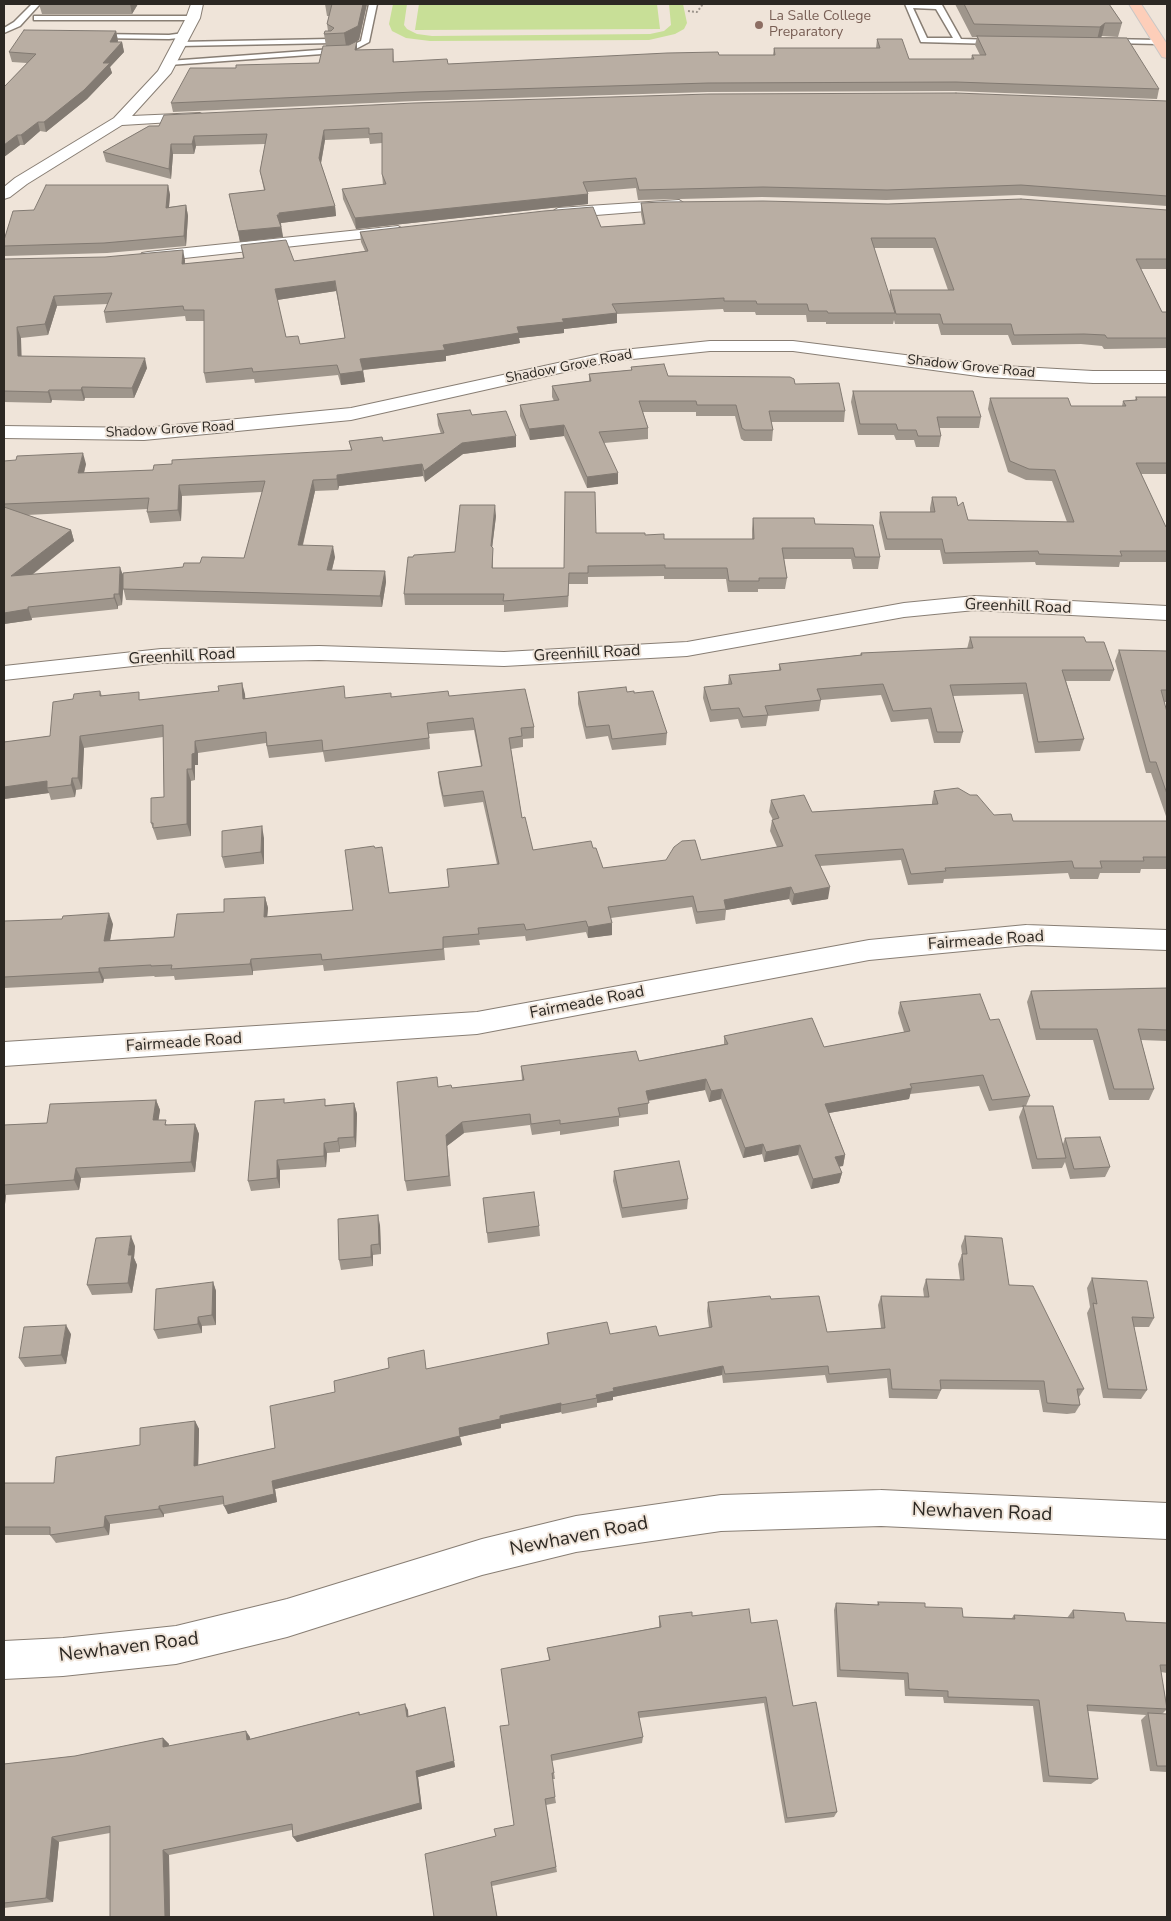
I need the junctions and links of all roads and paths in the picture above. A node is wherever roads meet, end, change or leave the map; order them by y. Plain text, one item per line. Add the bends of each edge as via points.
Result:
1 (36, 4) edge
2 (373, 4) edge
3 (703, 4) edge
4 (1135, 4) edge
5 (195, 11) edge
6 (688, 11) dead end
7 (37, 18) dead end
8 (4, 32) edge
9 (86, 36) edge
10 (181, 39) junction
11 (365, 40) junction
12 (958, 41) junction
13 (1006, 42) edge
14 (1104, 42) edge
15 (1165, 50) edge
16 (169, 62) junction
17 (211, 117) edge
18 (119, 121) junction
19 (4, 194) edge
20 (693, 205) edge
21 (544, 214) edge
22 (410, 229) edge
23 (127, 258) edge
24 (1167, 377) edge
25 (4, 432) edge
26 (1167, 613) edge
27 (4, 673) edge
28 (1167, 940) edge
29 (4, 1054) edge
30 (1167, 1521) edge
31 (4, 1660) edge

1 - 8 lane via 17,24
2 - 11 lane
3 - 6 path via 698,12
4 - 15 main road
5 - 7 lane
5 - 10 street
9 - 10 lane
10 - 11 lane
10 - 16 street
11 - 16 lane via 346,50
12 - 12 lane via 939,6 908,6 923,39
12 - 13 lane
14 - 15 lane
16 - 18 street via 164,73
17 - 18 street
18 - 19 street
20 - 21 street
22 - 23 street
24 - 25 street, Shadow Grove Road via 1092,377 985,370 794,346 710,346 612,356 351,414 144,434
26 - 27 street, Greenhill Road via 976,603 904,610 686,649 504,659 318,653 161,656
28 - 29 street, Fairmeade Road via 1026,935 869,950 477,1023
30 - 31 street, Newhaven Road via 881,1508 721,1513 576,1534 482,1556 287,1618 176,1646

